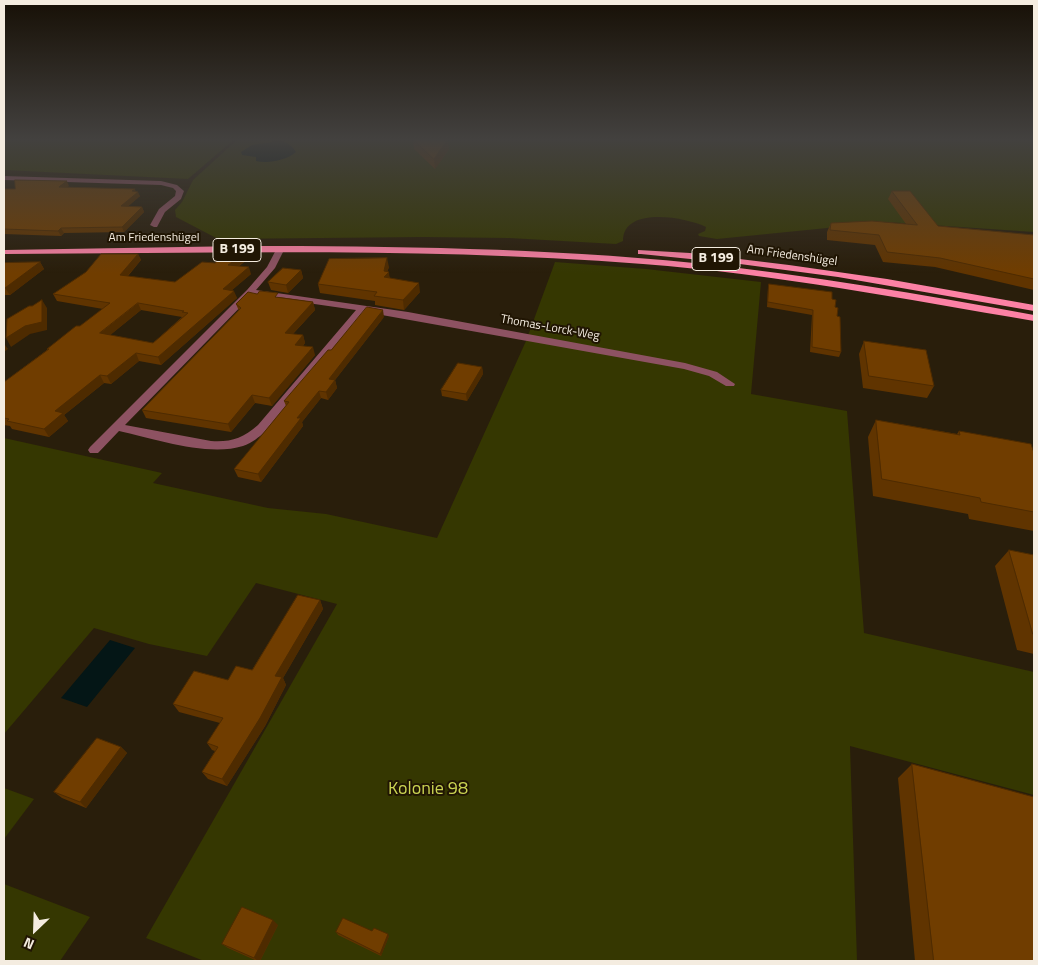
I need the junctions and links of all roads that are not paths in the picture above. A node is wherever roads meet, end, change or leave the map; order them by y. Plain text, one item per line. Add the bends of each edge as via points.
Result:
1 (161, 183) edge
2 (154, 225) dead end
3 (280, 250) junction
4 (395, 250) junction
5 (4, 252) edge
6 (250, 292) junction
7 (363, 308) junction
8 (1034, 308) edge
9 (1034, 318) edge
10 (730, 384) dead end
11 (116, 427) junction
12 (94, 450) dead end

1 - 2 street via 175,186 180,191
3 - 4 main road, Am Friedenshügel / B 199
3 - 5 main road, Am Friedenshügel / B 199
3 - 6 street via 271,268
4 - 8 main road, Am Friedenshügel / B 199 via 426,242 692,256 883,281
4 - 9 main road, Am Friedenshügel / B 199 via 557,255 711,267 870,288
6 - 7 street, Thomas-Lorck-Weg
6 - 11 street
7 - 10 street, Thomas-Lorck-Weg via 685,366 713,374
7 - 11 street via 262,428 249,439 217,446
11 - 12 street

